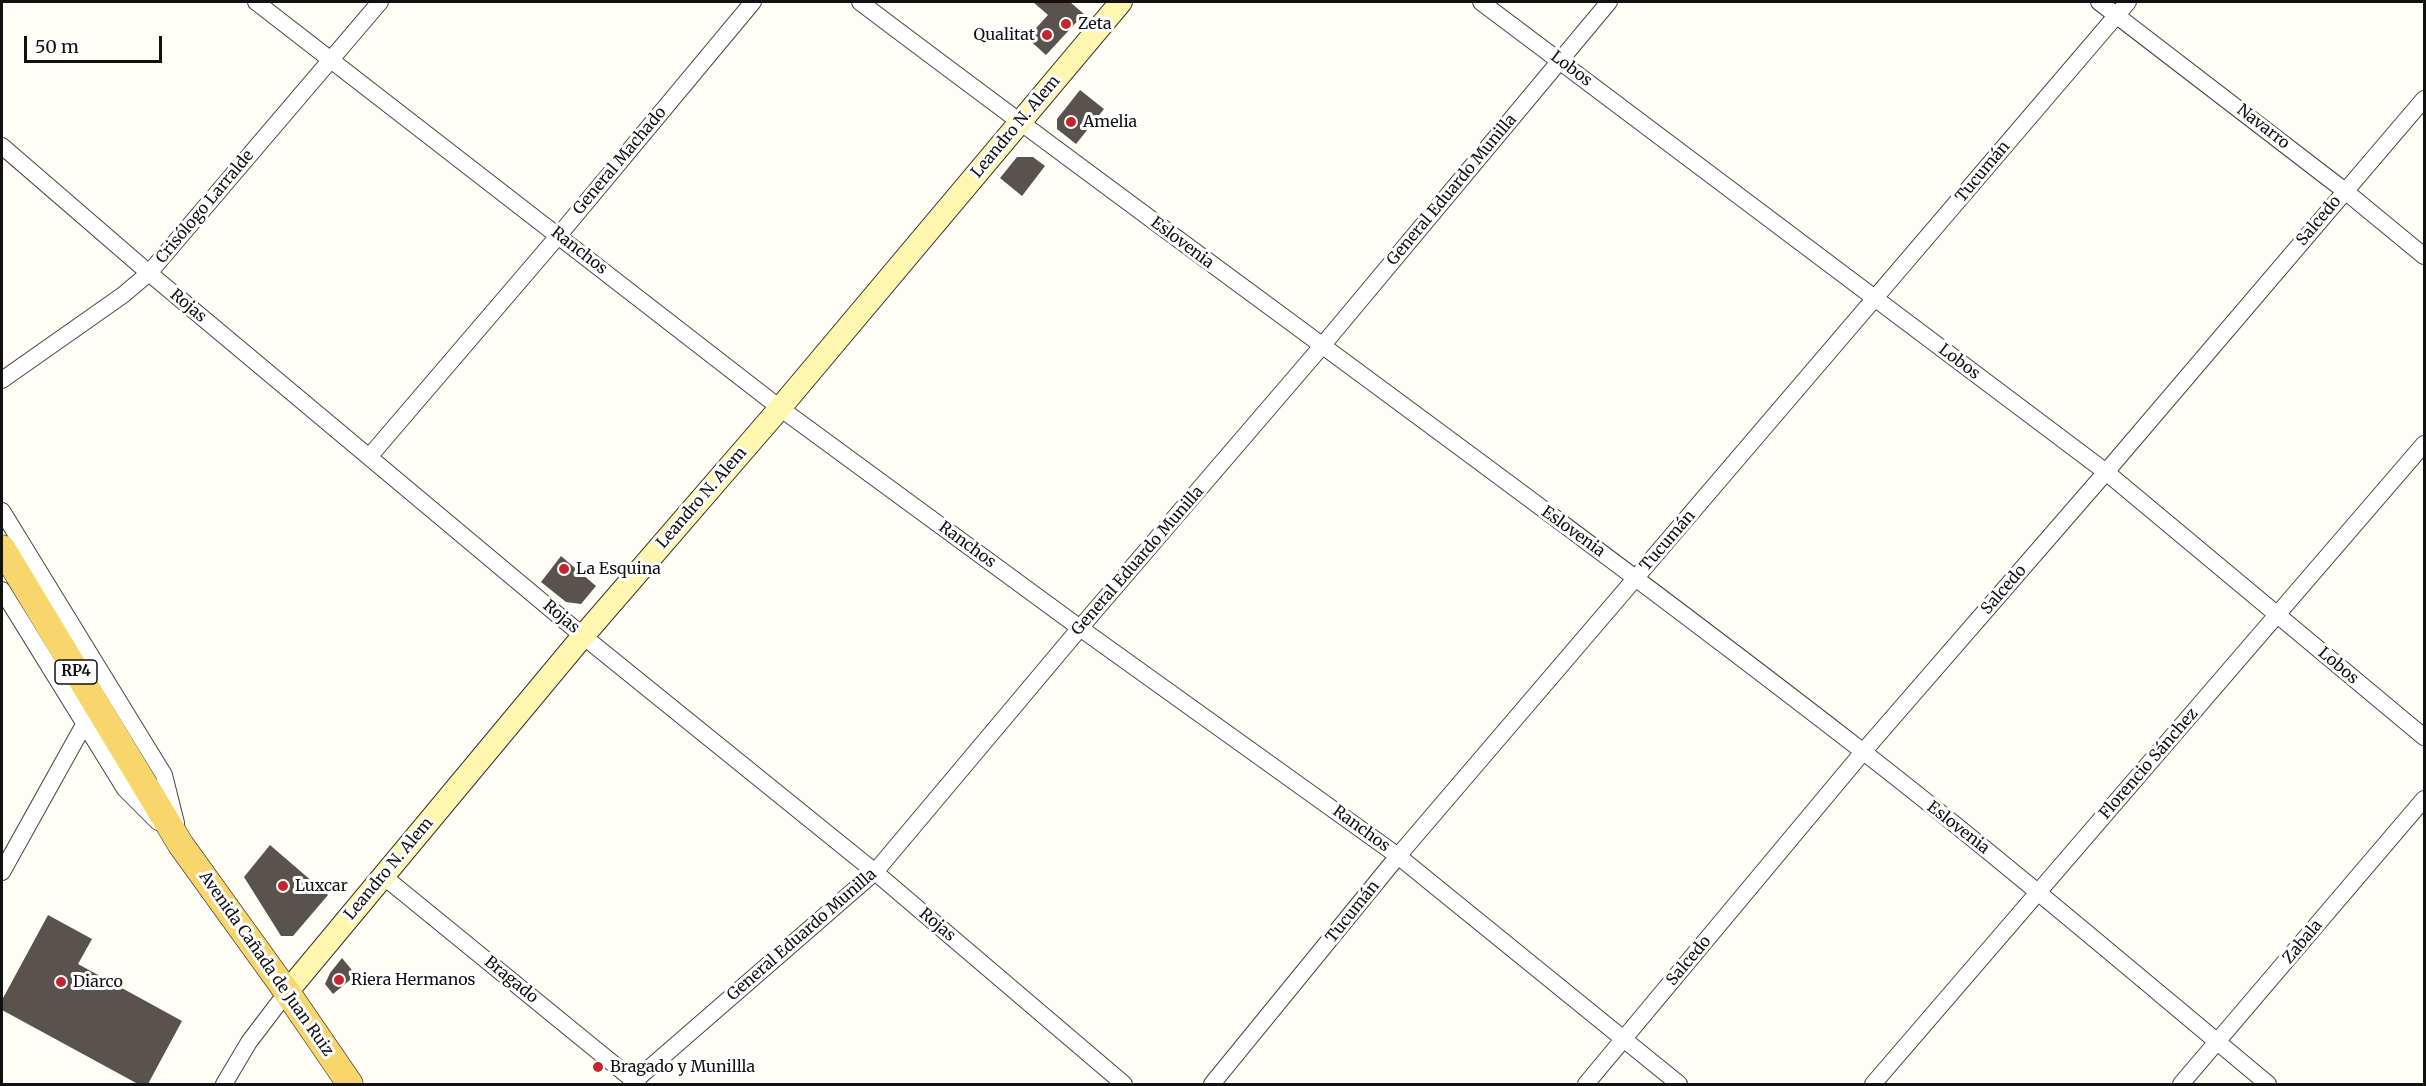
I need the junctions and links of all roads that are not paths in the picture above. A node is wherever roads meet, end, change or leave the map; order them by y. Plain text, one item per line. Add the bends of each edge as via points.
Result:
1 (256, 2) edge
2 (380, 2) edge
3 (753, 2) edge
4 (860, 2) edge
5 (1121, 2) edge
6 (1481, 2) edge
7 (1609, 2) edge
8 (2099, 2) edge
9 (2128, 2) edge
10 (2116, 15) junction
11 (331, 58) junction
12 (1559, 60) junction
13 (2424, 99) edge
14 (1020, 123) junction
15 (2, 146) edge
16 (2345, 190) junction
17 (559, 235) junction
18 (2424, 256) edge
19 (149, 273) junction
20 (1875, 299) junction
21 (1322, 346) junction
22 (2, 380) edge
23 (780, 408) junction
24 (2424, 444) edge
25 (369, 457) junction
26 (2106, 472) junction
27 (2, 511) edge
28 (2, 548) edge
29 (1636, 578) junction
30 (2, 590) edge
31 (2278, 615) junction
32 (1080, 628) junction
33 (583, 636) junction
34 (85, 723) junction
35 (2424, 737) edge
36 (1863, 752) junction
37 (2424, 799) edge
38 (181, 845) junction
39 (1398, 856) junction
40 (2, 872) edge
41 (875, 872) junction
42 (383, 876) junction
43 (2038, 891) junction
44 (287, 992) junction
45 (1624, 1038) junction
46 (2217, 1042) junction
47 (225, 1084) edge
48 (350, 1084) edge
49 (635, 1084) edge
50 (1124, 1084) edge
51 (1212, 1084) edge
52 (1586, 1084) edge
53 (1679, 1084) edge
54 (1873, 1084) edge
55 (2181, 1084) edge
56 (2268, 1084) edge

1 - 11 street, Ranchos
2 - 11 street, Crisólogo Larralde
3 - 17 street, General Machado
4 - 14 street, Eslovenia
5 - 14 street, Leandro N. Alem
6 - 12 street, Lobos
7 - 12 street, General Eduardo Munilla
8 - 10 street, Navarro
9 - 10 street, Tucumán
10 - 16 street, Navarro
10 - 20 street, Tucumán
11 - 17 street, Ranchos
11 - 19 street, Crisólogo Larralde
12 - 20 street, Lobos
12 - 21 street, General Eduardo Munilla
13 - 16 street, Salcedo
14 - 21 street, Eslovenia
14 - 23 street, Leandro N. Alem
15 - 19 street, Rojas
16 - 18 street, Navarro
16 - 26 street, Salcedo
17 - 23 street, Ranchos
17 - 25 street, General Machado
19 - 22 street, Crisólogo Larralde
19 - 25 street, Rojas
20 - 26 street, Lobos
20 - 29 street, Tucumán
21 - 29 street, Eslovenia
21 - 32 street, General Eduardo Munilla
23 - 32 street, Ranchos
23 - 33 street, Leandro N. Alem
24 - 31 street, Florencio Sánchez
25 - 33 street, Rojas
26 - 31 street, Lobos
26 - 36 street, Salcedo
27 - 38 street, Avenida Cañada de Juan Ruiz via 164,775
28 - 38 main road, Avenida Cañada de Juan Ruiz / RP4
29 - 36 street, Eslovenia
29 - 39 street, Tucumán
30 - 34 street, Avenida Cañada de Juan Ruiz
31 - 35 street, Lobos
31 - 43 street, Florencio Sánchez
32 - 39 street, Ranchos
32 - 41 street, General Eduardo Munilla
33 - 41 street, Rojas
33 - 42 street, Leandro N. Alem
34 - 38 street, Avenida Cañada de Juan Ruiz via 125,789
34 - 40 street
36 - 43 street, Eslovenia
36 - 45 street, Salcedo
37 - 46 street, Zabala
38 - 44 main road, Avenida Cañada de Juan Ruiz / RP4
39 - 45 street, Ranchos
39 - 51 street, Tucumán
41 - 49 street, General Eduardo Munilla
41 - 50 street, Rojas
42 - 44 street, Leandro N. Alem
42 - 49 street, Bragado
43 - 46 street, Eslovenia
43 - 54 street, Florencio Sánchez
44 - 47 street, Leandro N. Alem via 249,1042
44 - 48 main road, Avenida Cañada de Juan Ruiz / RP4
45 - 52 street, Salcedo
45 - 53 street, Ranchos
46 - 55 street, Zabala
46 - 56 street, Eslovenia

